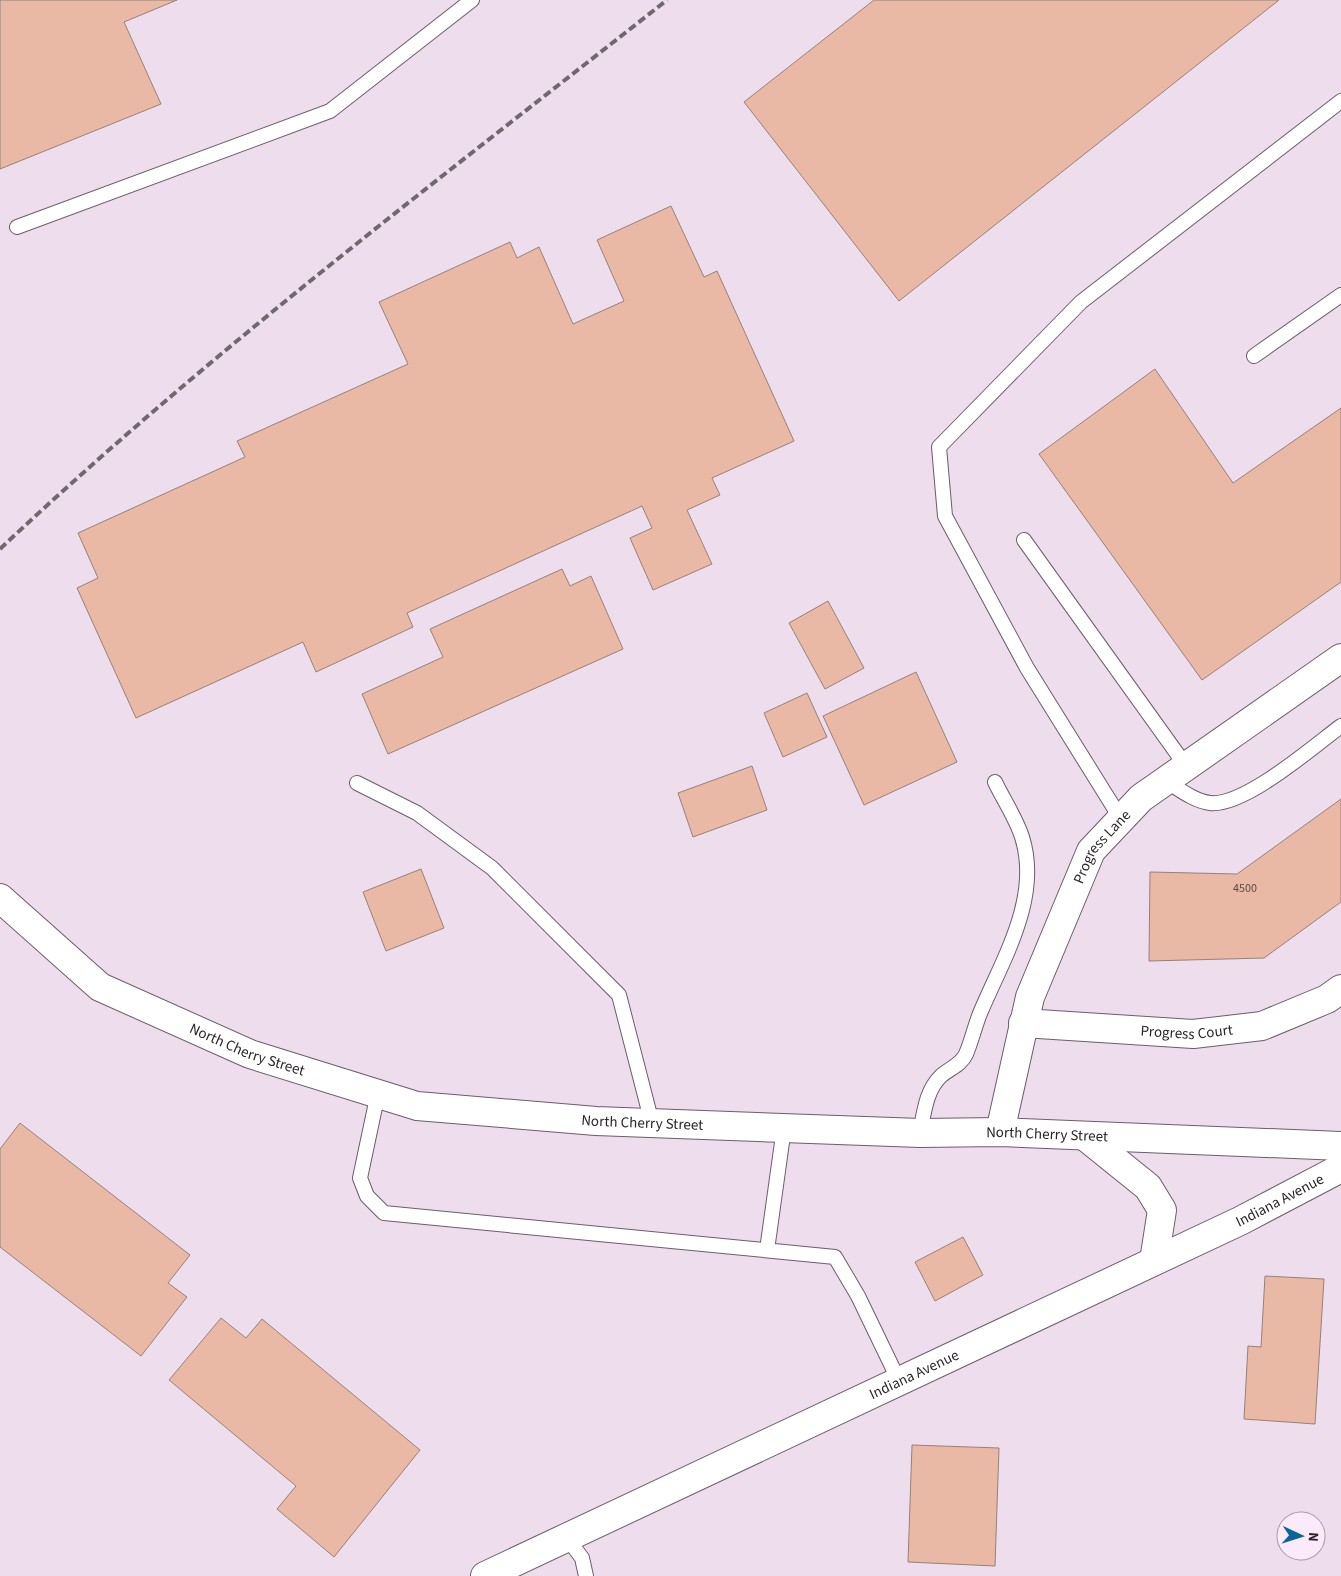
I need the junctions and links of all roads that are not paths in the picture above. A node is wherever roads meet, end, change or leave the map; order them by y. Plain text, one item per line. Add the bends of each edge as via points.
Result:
1 (472, 0) edge
2 (1341, 101) edge
3 (17, 227) dead end
4 (1341, 295) edge
5 (1254, 356) dead end
6 (1024, 540) dead end
7 (1341, 658) edge
8 (1341, 726) edge
9 (1176, 774) junction
10 (357, 782) dead end
11 (995, 782) dead end
12 (1122, 819) junction
13 (0, 898) edge
14 (1341, 989) edge
15 (1023, 1023) junction
16 (378, 1093) junction
17 (652, 1123) junction
18 (784, 1128) junction
19 (920, 1132) junction
20 (1000, 1132) junction
21 (1086, 1137) junction
22 (1341, 1146) edge
23 (1341, 1168) edge
24 (767, 1250) junction
25 (1154, 1261) junction
26 (899, 1381) junction
27 (567, 1538) junction
28 (486, 1576) edge
29 (586, 1576) edge

1 - 3 lane via 330,111
2 - 12 lane via 1081,302 939,447 945,516 1027,668
4 - 5 lane
6 - 9 lane
7 - 9 main road, Progress Lane
8 - 9 lane via 1261,786 1232,799 1211,803 1187,794
9 - 12 main road, Progress Lane via 1140,798
10 - 17 lane via 416,813 492,868 618,995
11 - 19 lane via 1022,836 1026,897 1020,921 972,1031 966,1053 960,1063 934,1085
12 - 15 main road, Progress Lane via 1091,851 1030,997
13 - 16 main road, North Cherry Street via 100,987 250,1054
14 - 15 main road, Progress Court via 1327,999 1262,1026 1193,1034
15 - 20 main road, Progress Lane
16 - 17 main road, North Cherry Street via 417,1106
16 - 24 lane via 360,1178 368,1196 384,1213
17 - 18 main road, North Cherry Street
18 - 19 main road, North Cherry Street
18 - 24 lane
19 - 20 main road, North Cherry Street
20 - 21 main road, North Cherry Street
21 - 22 main road, North Cherry Street
21 - 25 main road via 1148,1187 1162,1210
23 - 25 main road, Indiana Avenue
24 - 26 lane via 835,1257 858,1296
25 - 26 main road, Indiana Avenue
26 - 27 main road, Indiana Avenue
27 - 28 main road, Indiana Avenue
27 - 29 lane via 582,1558

